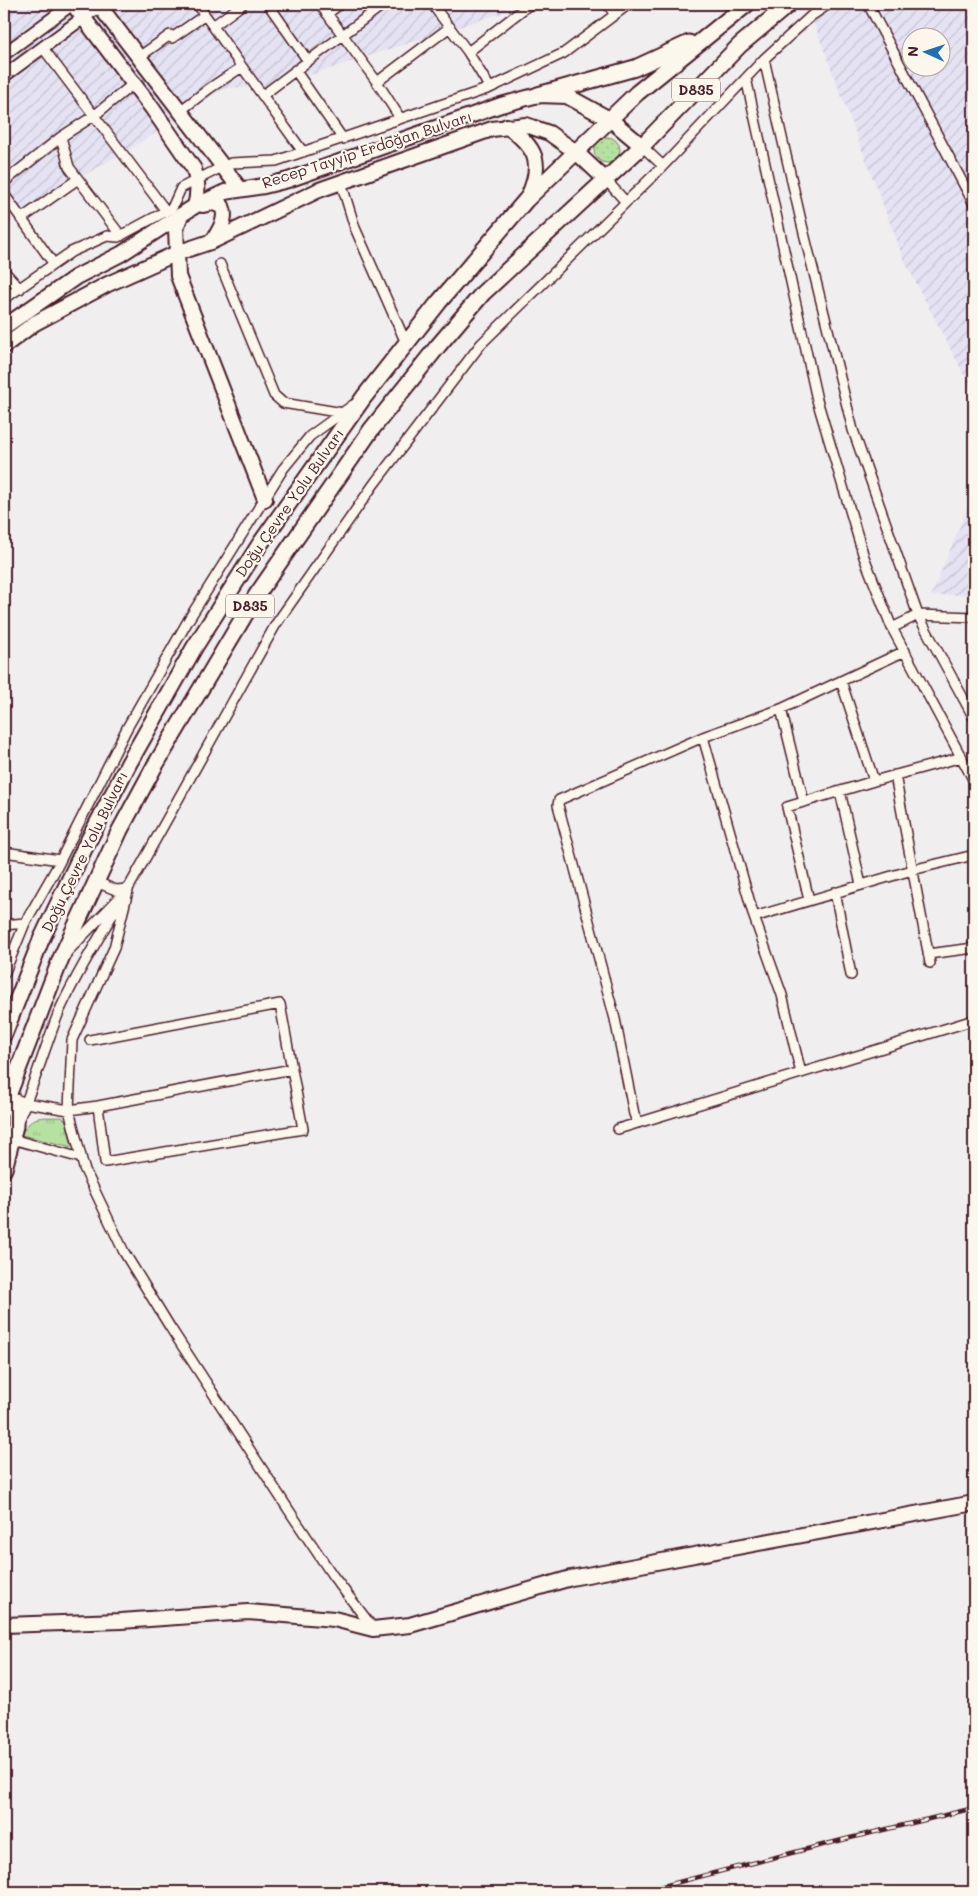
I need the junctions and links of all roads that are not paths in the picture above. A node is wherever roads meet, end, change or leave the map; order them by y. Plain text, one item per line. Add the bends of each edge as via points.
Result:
1 (72, 4) edge
2 (100, 4) edge
3 (197, 4) edge
4 (243, 4) edge
5 (268, 4) edge
6 (320, 4) edge
7 (340, 4) edge
8 (384, 4) edge
9 (432, 4) edge
10 (530, 4) edge
11 (608, 4) edge
12 (629, 4) edge
13 (747, 4) edge
14 (789, 4) edge
15 (829, 4) edge
16 (868, 4) edge
17 (205, 14) junction
18 (327, 14) junction
19 (614, 14) junction
20 (84, 18) junction
21 (213, 26) junction
22 (450, 27) junction
23 (709, 34) junction
24 (342, 35) junction
25 (43, 48) junction
26 (468, 52) junction
27 (4, 54) edge
28 (139, 57) junction
29 (764, 59) junction
30 (308, 61) junction
31 (242, 67) junction
32 (295, 70) junction
33 (4, 76) edge
34 (746, 78) junction
35 (377, 82) junction
36 (133, 84) junction
37 (490, 88) junction
38 (263, 95) junction
39 (538, 95) junction
40 (180, 111) junction
41 (95, 115) junction
42 (400, 118) junction
43 (611, 120) junction
44 (506, 126) junction
45 (61, 137) junction
46 (343, 139) junction
47 (642, 146) junction
48 (303, 152) junction
49 (576, 152) junction
50 (662, 166) junction
51 (222, 167) junction
52 (78, 178) junction
53 (198, 180) junction
54 (606, 180) junction
55 (4, 182) edge
56 (341, 182) junction
57 (240, 189) junction
58 (4, 194) edge
59 (526, 200) junction
60 (626, 202) junction
61 (974, 204) edge
62 (195, 206) junction
63 (166, 211) junction
64 (181, 215) junction
65 (21, 219) junction
66 (121, 236) junction
67 (213, 241) junction
68 (177, 253) junction
69 (53, 263) junction
70 (220, 264) dead end
71 (4, 271) edge
72 (20, 289) junction
73 (4, 300) edge
74 (4, 327) edge
75 (406, 343) junction
76 (4, 346) edge
77 (364, 397) junction
78 (342, 413) junction
79 (265, 499) junction
80 (918, 615) junction
81 (974, 617) edge
82 (892, 628) junction
83 (905, 651) junction
84 (841, 681) junction
85 (781, 708) junction
86 (974, 718) edge
87 (703, 737) junction
88 (962, 757) junction
89 (895, 775) junction
90 (974, 780) edge
91 (874, 781) junction
92 (840, 791) junction
93 (804, 802) junction
94 (4, 852) edge
95 (974, 854) edge
96 (60, 860) junction
97 (912, 870) junction
98 (96, 882) junction
99 (861, 885) junction
100 (128, 889) junction
101 (835, 892) junction
102 (809, 900) junction
103 (754, 917) junction
104 (25, 923) junction
105 (4, 925) edge
106 (974, 948) edge
107 (61, 958) junction
108 (4, 974) edge
109 (851, 975) dead end
110 (974, 1020) edge
111 (4, 1034) edge
112 (90, 1040) dead end
113 (292, 1069) junction
114 (801, 1073) junction
115 (6, 1101) edge
116 (26, 1103) junction
117 (98, 1106) junction
118 (69, 1110) junction
119 (638, 1123) junction
120 (618, 1129) dead end
121 (14, 1133) junction
122 (81, 1158) junction
123 (4, 1169) edge
124 (974, 1503) edge
125 (4, 1625) edge
126 (373, 1629) junction

1 - 20 main road
1 - 27 street
2 - 20 street
2 - 28 main road
3 - 17 street
4 - 21 street
5 - 30 street
6 - 18 street
7 - 18 street
8 - 24 street
9 - 22 street
10 - 26 street
11 - 19 street
12 - 19 street
13 - 23 highway, D835
14 - 47 highway, D835 via 740,45
15 - 29 street
16 - 61 street
17 - 21 street
17 - 28 street
18 - 24 street
19 - 37 street via 564,53
20 - 25 street
20 - 36 main road
21 - 31 street
22 - 26 street
22 - 35 street
23 - 39 highway via 635,68
23 - 43 highway, D835 via 637,93
24 - 30 street
24 - 35 street
25 - 33 street
25 - 41 street
26 - 37 street
28 - 40 main road
29 - 34 street
29 - 80 street via 854,430
30 - 32 street
31 - 38 street
31 - 40 street
32 - 38 street
32 - 46 street
34 - 50 street
34 - 82 street via 817,400 864,557
35 - 42 street
36 - 41 street
36 - 53 main road via 194,168
37 - 42 street
38 - 48 street
39 - 43 main road, Recep Tayyip Erdoğan Bulvarı via 567,96
39 - 57 main road, Recep Tayyip Erdoğan Bulvarı via 288,180
40 - 51 main road
41 - 45 street
41 - 63 street
42 - 46 street
43 - 47 main road, Recep Tayyip Erdoğan Bulvarı
43 - 49 highway, D835
44 - 49 main road, Recep Tayyip Erdoğan Bulvarı via 537,128
44 - 56 main road, Recep Tayyip Erdoğan Bulvarı
44 - 59 main road via 526,142 536,161 535,180
45 - 52 street via 69,167
45 - 55 street
46 - 48 street
47 - 50 street, Recep Tayyip Erdoğan Bulvarı
47 - 54 highway, D835
48 - 51 street via 276,161 231,163
49 - 54 main road, Recep Tayyip Erdoğan Bulvarı
49 - 59 highway, Doğu Çevre Yolu Bulvarı / D835
50 - 60 street
51 - 53 street
51 - 57 main road
52 - 65 street
52 - 66 street
53 - 62 main road
53 - 63 street via 181,188 172,208
54 - 60 street, Recep Tayyip Erdoğan Bulvarı
54 - 98 highway, Doğu Çevre Yolu Bulvarı / D835 via 483,293 371,430 261,588 153,769
56 - 67 main road, Recep Tayyip Erdoğan Bulvarı
56 - 75 street via 355,228
57 - 62 main road, Recep Tayyip Erdoğan Bulvarı
58 - 65 street
59 - 75 highway, Doğu Çevre Yolu Bulvarı / D835
60 - 100 street, Doğu Çevre Yolu Bulvarı via 481,344 374,484 276,624
62 - 64 main road, Recep Tayyip Erdoğan Bulvarı
62 - 67 main road via 213,203 222,206 225,217
63 - 66 street
64 - 68 main road via 176,228
64 - 74 main road, Recep Tayyip Erdoğan Bulvarı via 121,254 76,277
65 - 69 street
66 - 69 street via 107,236
67 - 68 main road, Recep Tayyip Erdoğan Bulvarı
68 - 76 main road, Recep Tayyip Erdoğan Bulvarı via 108,284 35,323
68 - 79 main road via 178,276
69 - 72 street
70 - 78 street via 274,395 283,403
71 - 72 street
72 - 73 street
75 - 77 highway, Doğu Çevre Yolu Bulvarı / D835
77 - 78 street
77 - 111 highway, Doğu Çevre Yolu Bulvarı / D835 via 260,544 194,648 85,847 41,940
78 - 79 street via 310,436 283,469
79 - 96 street via 189,619 127,728
80 - 81 street
80 - 82 street
80 - 86 street
82 - 83 street
83 - 84 street
83 - 88 street
84 - 85 street
84 - 91 street
85 - 87 street
85 - 93 street
87 - 103 street
87 - 119 street via 559,800 558,805 615,1019
88 - 89 street
88 - 90 street
89 - 91 street
89 - 97 street
91 - 92 street
92 - 93 street
92 - 99 street
93 - 102 street via 787,807
94 - 96 street
95 - 97 street
96 - 104 street
97 - 99 street
97 - 106 street via 929,958
98 - 100 street via 116,890
98 - 107 highway, Doğu Çevre Yolu Bulvarı / D835
99 - 101 street
100 - 107 street, Doğu Çevre Yolu Bulvarı
100 - 116 street via 59,1012
100 - 118 street via 114,948 72,1040
101 - 102 street
101 - 109 street
102 - 103 street
103 - 114 street via 782,995
104 - 105 street
104 - 108 street
107 - 115 highway, Doğu Çevre Yolu Bulvarı / D835
110 - 114 street
112 - 113 street via 280,1004
113 - 117 street
113 - 117 street via 303,1129 105,1162
114 - 119 street
115 - 116 street
115 - 121 highway via 15,1114
116 - 118 street
116 - 121 street
117 - 118 street
118 - 122 street
119 - 120 street
121 - 122 street
121 - 123 highway
122 - 126 street via 124,1252 139,1277 292,1515
124 - 126 main road via 571,1578 410,1626
125 - 126 main road via 121,1622 248,1612 334,1619

